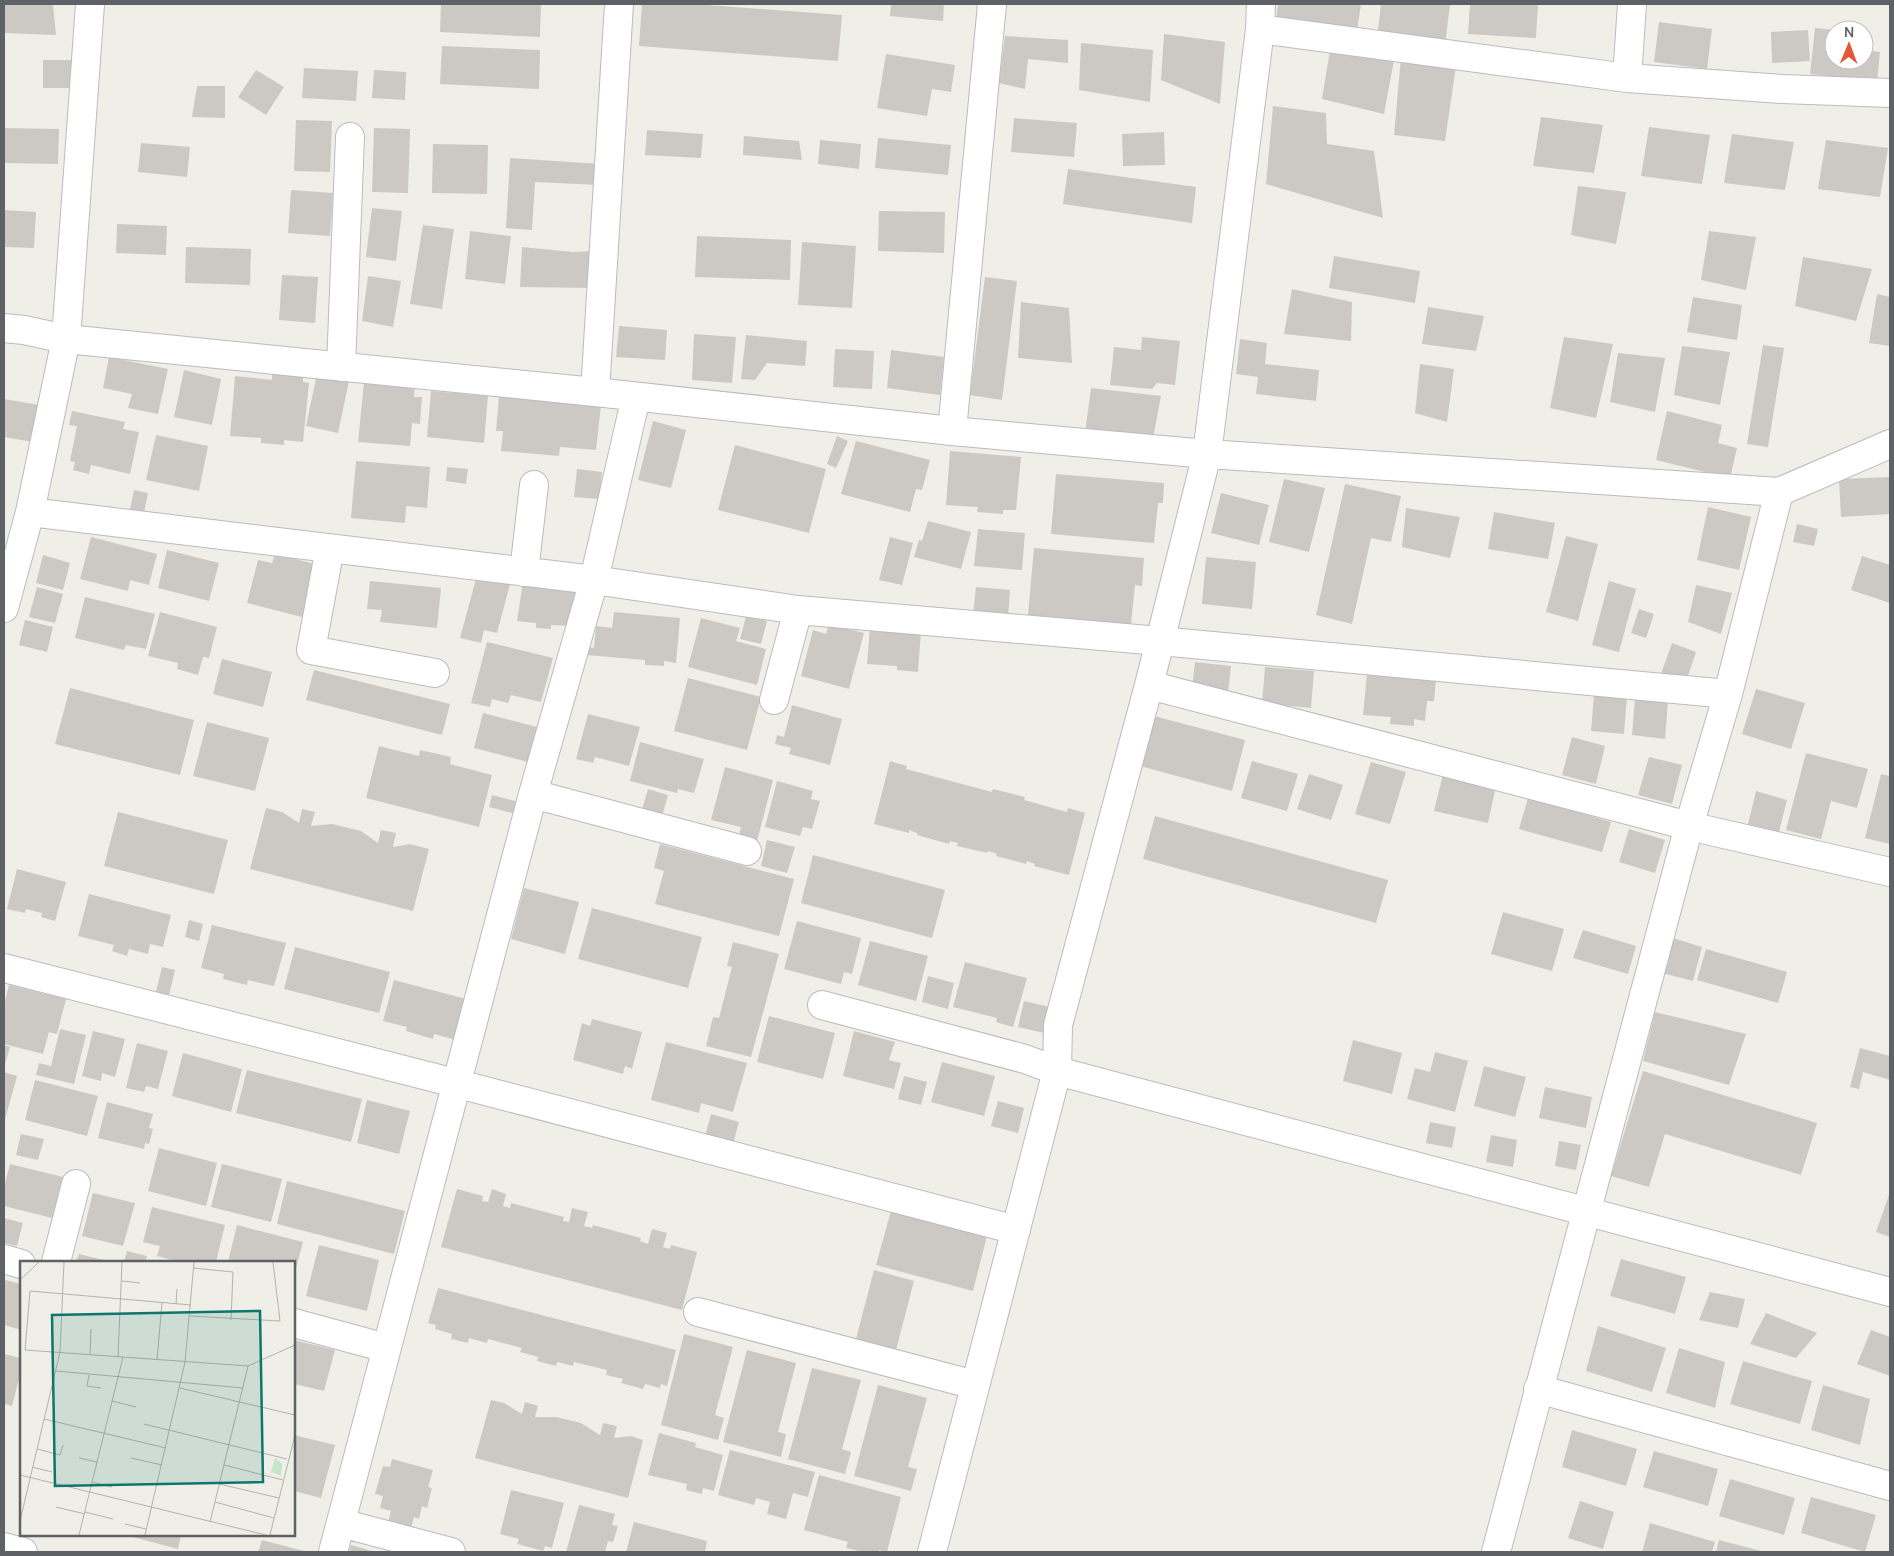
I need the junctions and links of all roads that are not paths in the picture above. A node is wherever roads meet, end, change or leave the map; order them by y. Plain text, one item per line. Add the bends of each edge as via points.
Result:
1 (90, 4) edge
2 (620, 4) edge
3 (992, 4) edge
4 (1632, 4) edge
5 (1261, 16) edge
6 (1627, 78) junction
7 (1890, 93) edge
8 (350, 137) dead end
9 (4, 328) edge
10 (66, 339) junction
11 (341, 367) junction
12 (595, 392) junction
13 (636, 397) junction
14 (952, 432) junction
15 (1890, 444) edge
16 (1206, 454) junction
17 (534, 485) dead end
18 (1778, 492) junction
19 (30, 512) junction
20 (330, 548) junction
21 (524, 572) junction
22 (594, 580) junction
23 (4, 608) edge
24 (798, 610) junction
25 (1160, 641) junction
26 (435, 673) dead end
27 (1149, 685) junction
28 (1728, 694) junction
29 (774, 700) dead end
30 (533, 794) junction
31 (1689, 826) junction
32 (748, 851) dead end
33 (1890, 872) edge
34 (4, 968) edge
35 (822, 1005) dead end
36 (1057, 1071) junction
37 (456, 1083) junction
38 (76, 1184) dead end
39 (1588, 1211) junction
40 (1016, 1230) junction
41 (4, 1259) edge
42 (56, 1261) edge
43 (20, 1264) edge
44 (1890, 1292) edge
45 (698, 1312) dead end
46 (295, 1323) edge
47 (386, 1348) junction
48 (975, 1385) junction
49 (1538, 1389) junction
50 (1890, 1486) edge
51 (340, 1523) junction
52 (4, 1547) edge
53 (22, 1552) edge
54 (333, 1552) edge
55 (451, 1552) edge
56 (932, 1552) edge
57 (1496, 1552) edge

1 - 10 street
2 - 12 street
3 - 14 street
4 - 6 street
5 - 6 street
5 - 16 street
6 - 7 street
8 - 11 street
9 - 10 street
10 - 11 street
10 - 19 street
11 - 12 street
12 - 13 street
13 - 14 street
13 - 22 street
14 - 16 street
15 - 18 street
16 - 18 street
16 - 25 street
17 - 21 street
18 - 28 street
19 - 20 street
19 - 23 street
20 - 21 street
20 - 26 street via 311,650
21 - 22 street
22 - 24 street
22 - 30 street
24 - 25 street
24 - 29 street
25 - 27 street
25 - 28 street
27 - 31 street
27 - 36 street via 1058,1025
28 - 31 street
30 - 32 street
30 - 37 street
31 - 33 street
31 - 39 street
34 - 37 street
35 - 36 street via 1025,1059
36 - 39 street
36 - 40 street
37 - 40 street
37 - 47 street
38 - 42 street
39 - 44 street
39 - 49 street
40 - 48 street
41 - 43 street
45 - 48 street
46 - 47 street
47 - 51 street
48 - 56 street
49 - 50 street
49 - 57 street
51 - 54 street
51 - 55 street
52 - 53 street

